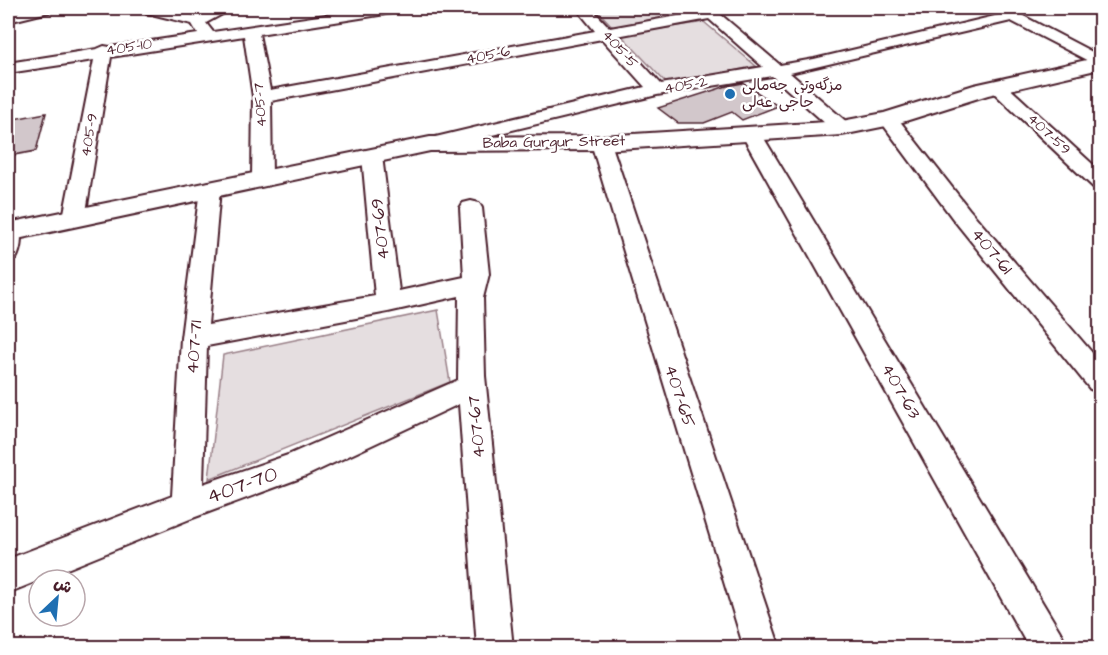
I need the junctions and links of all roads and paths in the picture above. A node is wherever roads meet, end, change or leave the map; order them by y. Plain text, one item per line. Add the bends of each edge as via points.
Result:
1 (48, 8) edge
2 (144, 8) edge
3 (223, 8) edge
4 (398, 8) edge
5 (583, 8) edge
6 (734, 8) edge
7 (996, 8) edge
8 (710, 11) edge
9 (1013, 16) junction
10 (8, 18) edge
11 (196, 21) junction
12 (251, 32) junction
13 (606, 33) junction
14 (208, 38) junction
15 (1101, 46) edge
16 (104, 51) junction
17 (1079, 51) junction
18 (1101, 63) edge
19 (8, 68) edge
20 (777, 70) junction
21 (997, 86) junction
22 (657, 90) junction
23 (262, 97) junction
24 (888, 119) junction
25 (842, 128) junction
26 (752, 135) junction
27 (601, 143) junction
28 (430, 144) junction
29 (372, 156) junction
30 (262, 178) junction
31 (1101, 182) edge
32 (210, 189) junction
33 (471, 208) dead end
34 (74, 218) junction
35 (8, 239) edge
36 (475, 284) junction
37 (388, 303) junction
38 (194, 338) junction
39 (1101, 381) edge
40 (472, 386) junction
41 (187, 505) junction
42 (8, 576) edge
43 (490, 646) edge
44 (762, 648) edge
45 (1049, 648) edge

1 - 10 street
2 - 11 street
3 - 11 street
4 - 12 street, 405-10
5 - 13 street, 405-5
6 - 8 street, 405-6
7 - 9 street
8 - 13 street, 405-6
8 - 20 street
9 - 17 street
9 - 20 street, 405-2
11 - 14 street
12 - 14 street, 405-10
12 - 23 street, 405-7
13 - 22 street, 405-5
13 - 23 street, 405-6
14 - 16 street, 405-10
15 - 17 street
16 - 19 street, 405-10
16 - 34 street, 405-9
17 - 18 street
18 - 21 street, Baba Gurgur Street
20 - 22 street, 405-2
20 - 25 street
21 - 24 street, Baba Gurgur Street
21 - 31 street, 407-59
22 - 28 street, 405-2
23 - 30 street, 405-7
24 - 25 street, Baba Gurgur Street
24 - 39 street, 407-61 via 961,214
25 - 26 street, Baba Gurgur Street
26 - 27 street, Baba Gurgur Street
26 - 45 street, 407-63
27 - 28 street, Baba Gurgur Street
27 - 44 street, 407-65
28 - 29 street, Baba Gurgur Street
29 - 30 street, Baba Gurgur Street
29 - 37 street, 407-69
30 - 32 street, Baba Gurgur Street
32 - 34 street, Baba Gurgur Street
32 - 38 street, 407-71
33 - 36 street, 407-67
34 - 35 street, Baba Gurgur Street
36 - 37 street
36 - 40 street, 407-67 via 471,298
37 - 38 street
38 - 41 street, 407-71
40 - 41 street, 407-70 via 295,466
40 - 43 street, 407-67
41 - 42 street, 407-70

